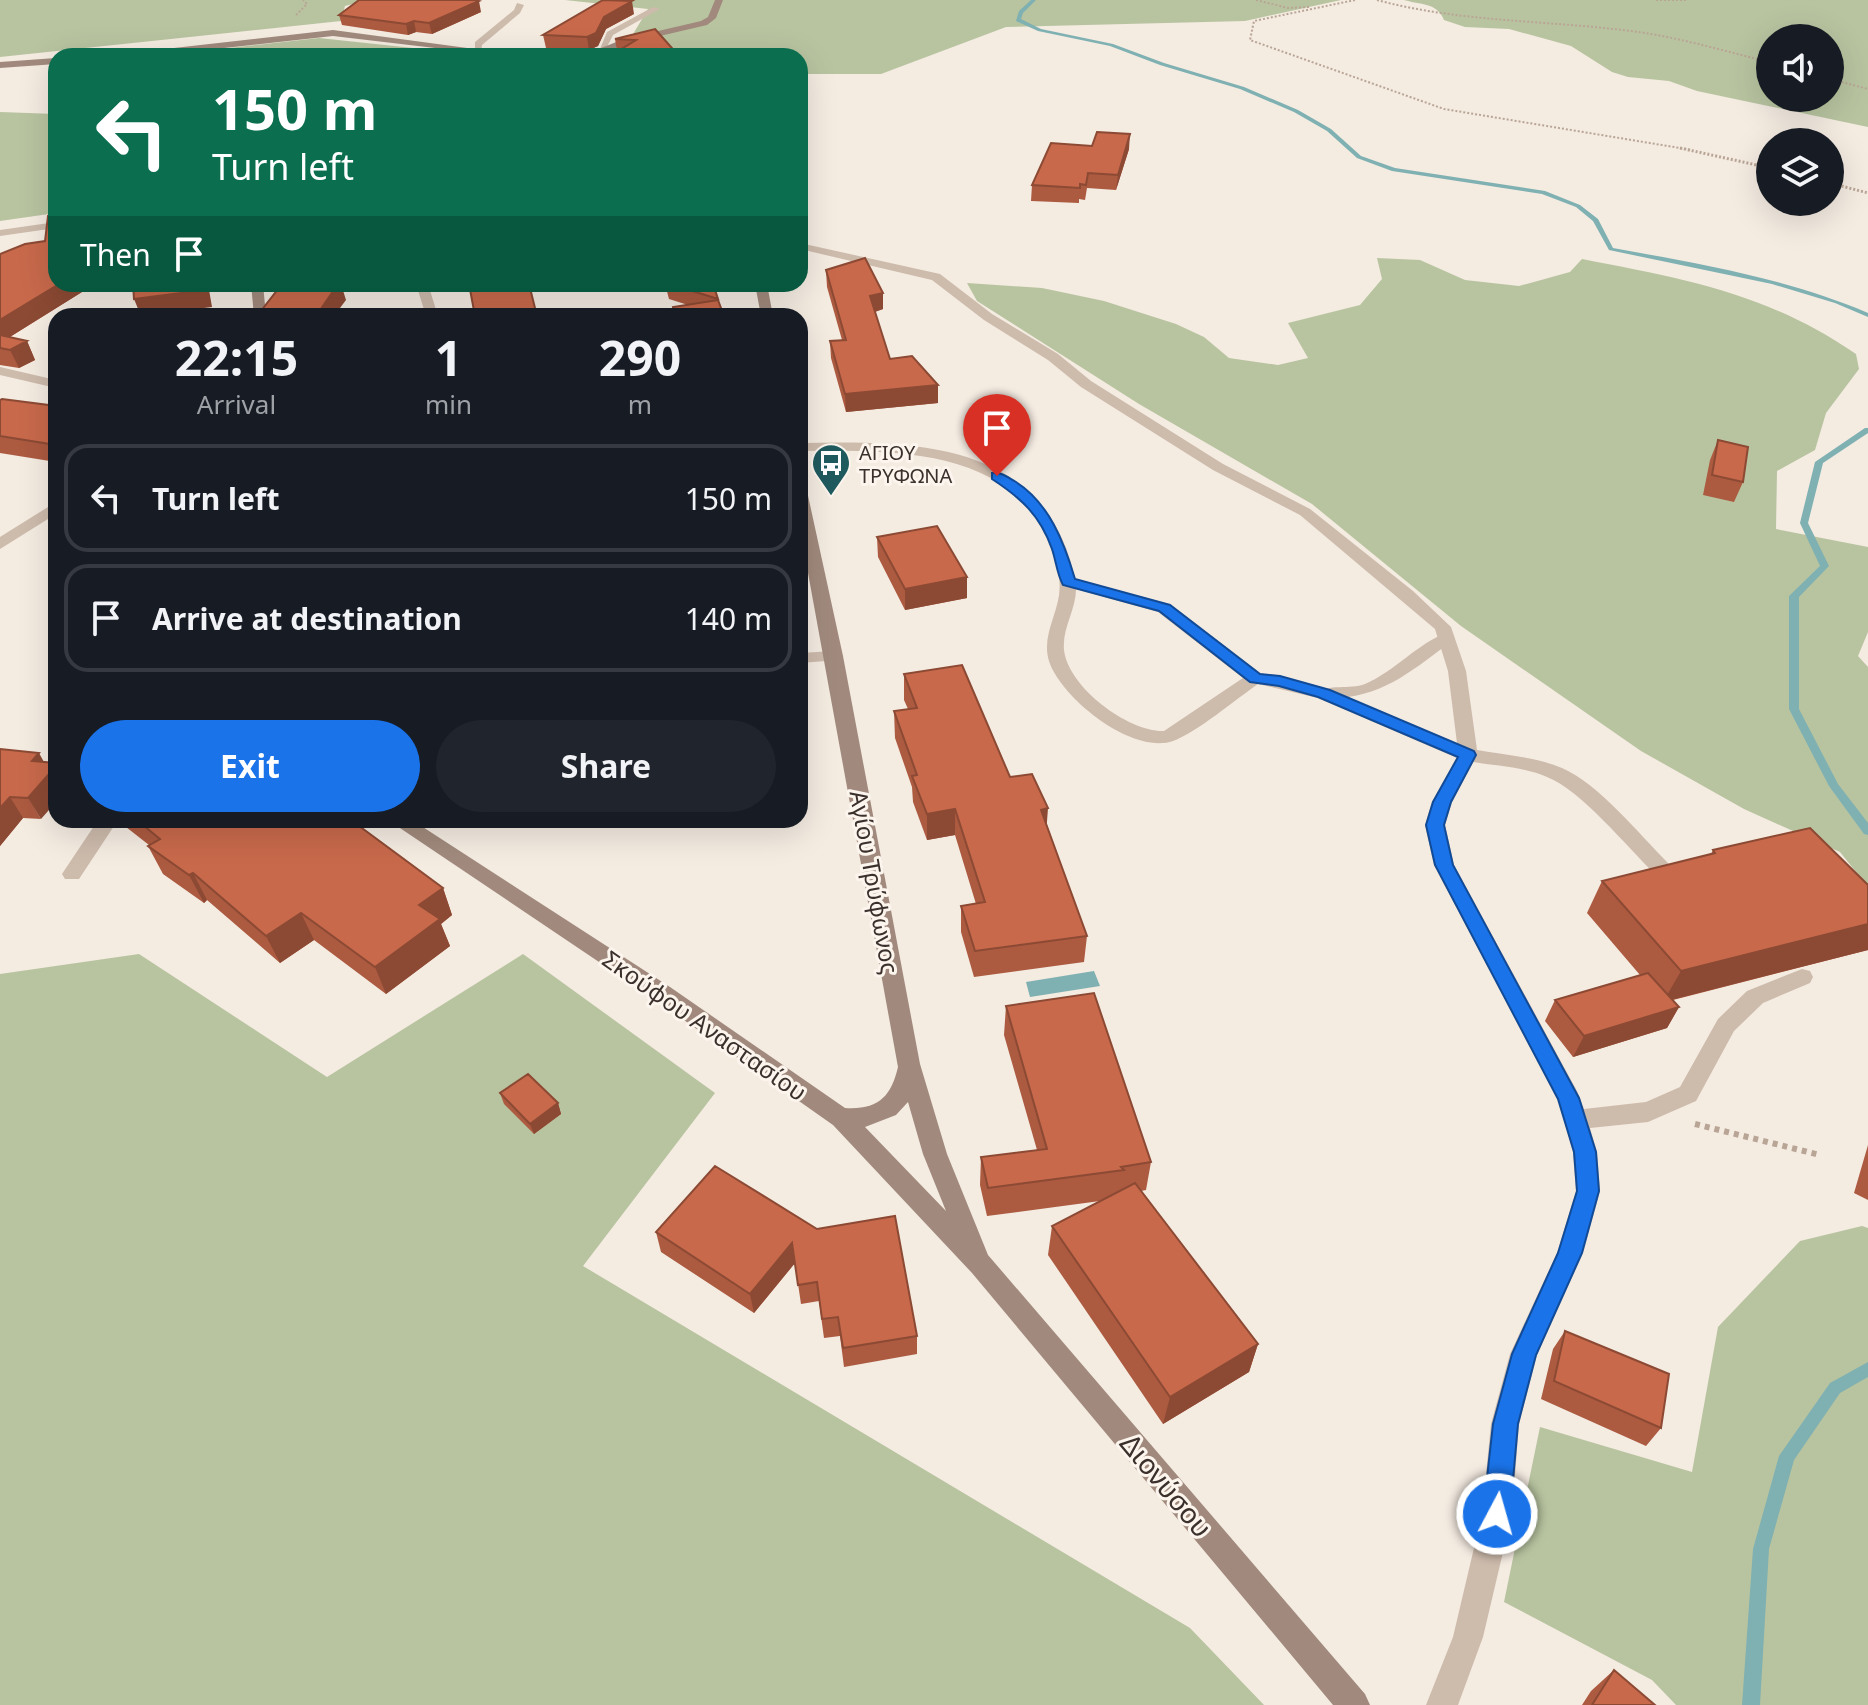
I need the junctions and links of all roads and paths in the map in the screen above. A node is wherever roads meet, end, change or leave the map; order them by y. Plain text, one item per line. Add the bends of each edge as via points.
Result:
1 (303, 0) edge
2 (719, 0) edge
3 (1256, 0) edge
4 (1355, 0) edge
5 (1377, 0) edge
6 (1656, 0) edge
7 (1687, 0) edge
8 (520, 5) dead end
9 (1318, 8) junction
10 (656, 9) dead end
11 (292, 18) dead end
12 (603, 47) joint
13 (187, 48) edge
14 (453, 48) edge
15 (479, 48) edge
16 (1756, 59) edge
17 (48, 62) edge
18 (0, 67) edge
19 (48, 68) edge
20 (1844, 83) edge
21 (1868, 89) edge
22 (1756, 164) edge
23 (1844, 187) edge
24 (1868, 193) edge
25 (48, 226) edge
26 (0, 233) edge
27 (808, 248) edge
28 (0, 371) edge
29 (48, 382) edge
30 (808, 447) edge
31 (48, 512) edge
32 (808, 530) edge
33 (0, 544) edge
34 (1068, 582) junction
35 (1447, 638) junction
36 (834, 656) junction
37 (808, 658) edge
38 (1255, 678) junction
39 (1324, 694) junction
40 (1468, 755) junction
41 (103, 828) edge
42 (410, 828) edge
43 (1661, 868) edge
44 (72, 874) dead end
45 (1802, 977) dead end
46 (909, 1064) junction
47 (1648, 1112) junction
48 (841, 1118) junction
49 (1575, 1120) junction
50 (1820, 1155) dead end
51 (981, 1265) junction
52 (1354, 1705) edge
53 (1442, 1705) edge

1 - 11 path via 307,4
2 - 12 main road via 704,23
3 - 9 path
4 - 9 path
5 - 16 path via 1481,17 1640,32
6 - 7 path
8 - 15 lane
9 - 22 path via 1254,21 1250,40 1444,109
10 - 12 lane via 610,34
13 - 14 main road via 321,33
17 - 18 main road
18 - 19 main road
20 - 21 path
23 - 24 path
25 - 26 street
27 - 35 street via 936,277 1086,384 1218,467 1305,512 1407,594 1443,627
28 - 29 street
30 - 34 street via 875,445 919,451 997,476 1027,495 1040,513 1058,546
31 - 33 street
32 - 36 main road, Αγίου Τρύφωνος
34 - 38 street via 1164,608
34 - 38 street via 1068,600 1055,637 1060,663 1074,690 1129,728 1156,738 1169,736
35 - 39 lane via 1388,680 1363,691
35 - 40 street via 1457,671
36 - 37 street
36 - 46 main road, Αγίου Τρύφωνος
38 - 39 street
39 - 40 street
40 - 43 street via 1557,773 1586,794
40 - 49 street via 1435,825 1444,865 1569,1098
41 - 44 street
42 - 48 main road, Σκούφου Αναστασίου
45 - 47 street via 1755,997 1726,1025 1688,1094
46 - 48 main road via 899,1100 871,1117
46 - 51 main road, Αγίου Τρύφωνος via 935,1154
47 - 49 street
47 - 50 path
48 - 51 main road, Σκούφου Αναστασίου
49 - 53 street via 1585,1152 1588,1191 1570,1253 1524,1354 1505,1424 1497,1514 1468,1637
51 - 52 main road, Διονύσου

